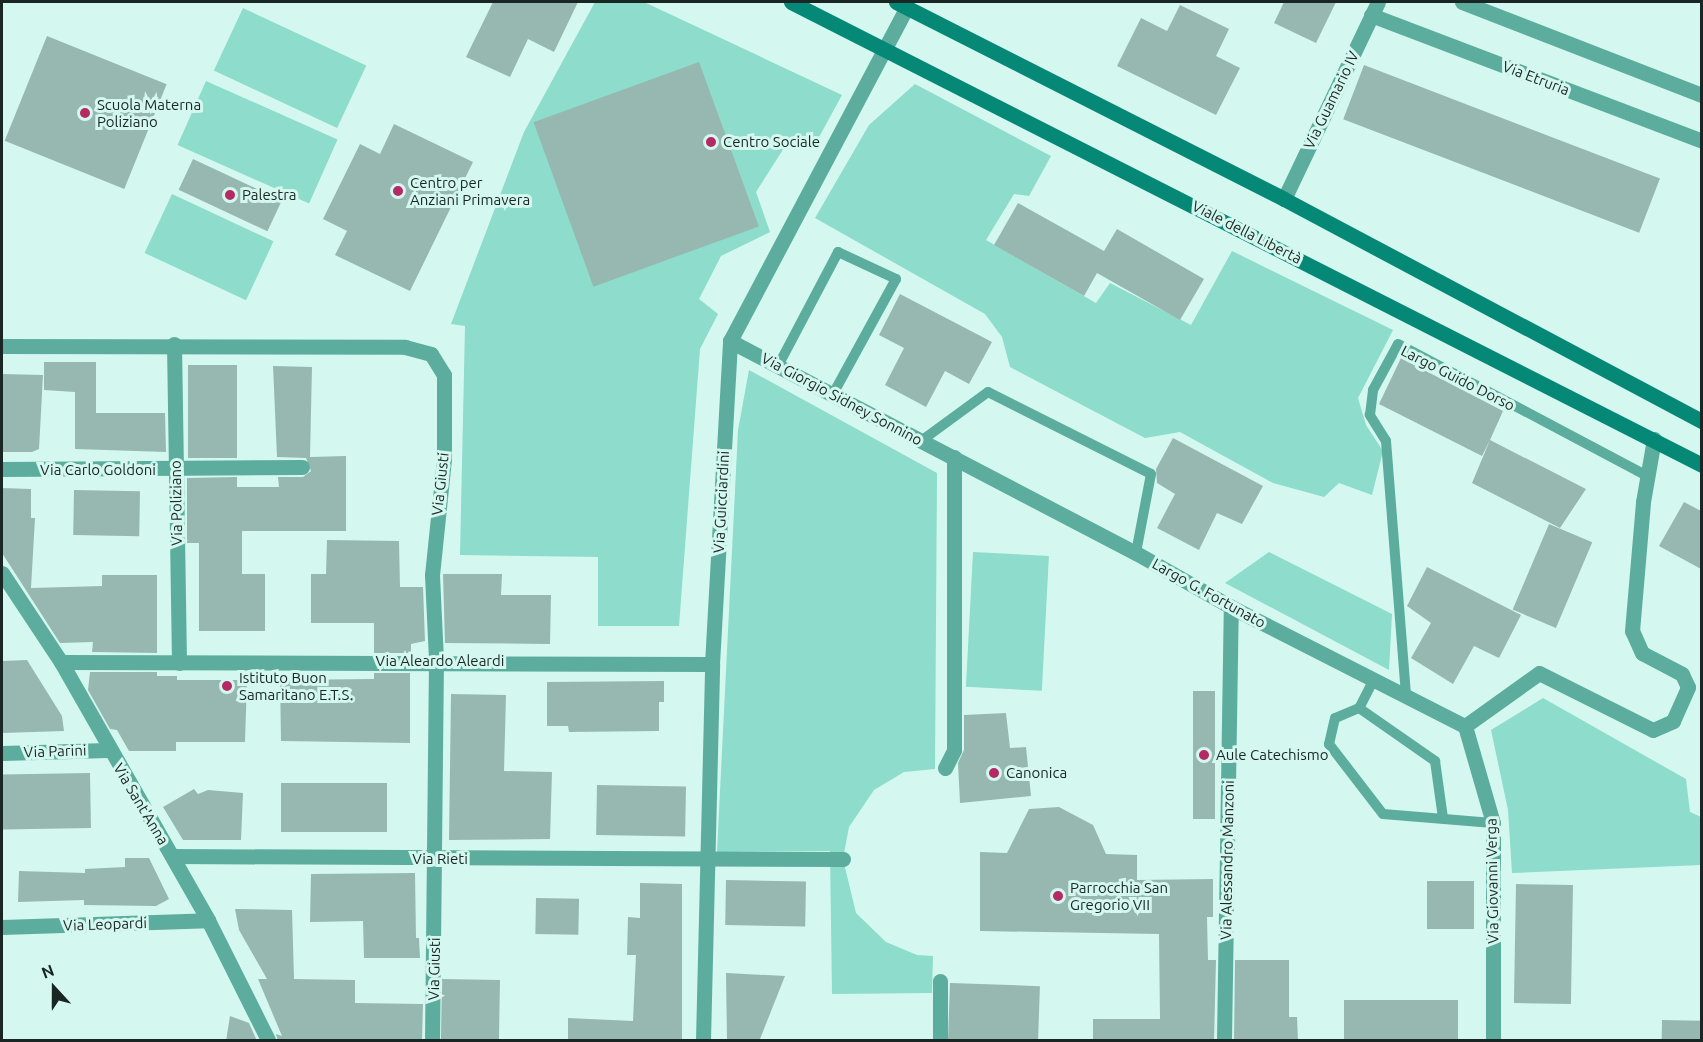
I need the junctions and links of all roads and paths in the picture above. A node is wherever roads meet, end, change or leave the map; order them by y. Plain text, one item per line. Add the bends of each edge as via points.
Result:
1 (791, 2) edge
2 (1462, 2) edge
3 (902, 4) edge
4 (1375, 8) edge
5 (886, 48) junction
6 (1701, 95) edge
7 (1701, 141) edge
8 (1284, 199) junction
9 (730, 341) junction
10 (174, 344) junction
11 (5, 346) edge
12 (778, 366) junction
13 (833, 394) junction
14 (1701, 421) edge
15 (1654, 439) junction
16 (921, 441) junction
17 (954, 457) junction
18 (1701, 465) edge
19 (302, 467) dead end
20 (2, 469) edge
21 (176, 470) junction
22 (1647, 476) junction
23 (1136, 553) junction
24 (2, 573) edge
25 (1231, 607) junction
26 (436, 660) junction
27 (61, 662) junction
28 (178, 663) junction
29 (712, 664) junction
30 (1374, 679) junction
31 (1406, 696) junction
32 (1359, 708) junction
33 (1465, 726) junction
34 (108, 750) junction
35 (2, 753) edge
36 (945, 768) dead end
37 (1443, 819) junction
38 (1493, 823) junction
39 (172, 856) junction
40 (436, 859) junction
41 (709, 859) junction
42 (843, 859) dead end
43 (208, 920) junction
44 (2, 927) edge
45 (940, 981) dead end
46 (268, 1041) edge
47 (432, 1041) edge
48 (703, 1041) edge
49 (940, 1041) edge
50 (1224, 1041) edge
51 (1493, 1041) edge

1 - 5 street, Viale della Libertà
2 - 6 street
3 - 5 street, Via Guicciardini
3 - 8 street
4 - 7 street, Via Etruria
4 - 8 street, Via Guamario IV
5 - 9 street, Via Guicciardini
5 - 15 street, Viale della Libertà
8 - 14 street
9 - 12 street, Via Giorgio Sidney Sonnino
9 - 29 street, Via Guicciardini
10 - 11 street, Via Giusti
10 - 21 street, Via Poliziano
10 - 26 street, Via Giusti via 405,347 431,354 444,375 444,459 432,576
12 - 13 street, Via Giorgio Sidney Sonnino
12 - 13 lane via 838,252 896,279
13 - 16 street, Via Giorgio Sidney Sonnino
15 - 18 street, Viale della Libertà
15 - 22 street
16 - 17 street, Via Giorgio Sidney Sonnino
16 - 23 lane via 988,392 1151,474
17 - 23 street, Largo G. Fortunato
17 - 36 street via 954,750
19 - 21 street, Via Carlo Goldoni
20 - 21 street, Via Carlo Goldoni
21 - 28 street, Via Poliziano
22 - 31 lane, Largo Guido Dorso via 1398,344 1373,390 1370,415 1386,441
22 - 33 street via 1632,631 1642,653 1682,674 1688,687 1673,721 1653,730 1539,673
23 - 25 street, Largo G. Fortunato
24 - 27 street, Via Sant'Anna
25 - 30 street, Largo G. Fortunato
25 - 50 street, Via Alessandro Manzoni
26 - 28 street, Via Aleardo Aleardi
26 - 29 street, Via Aleardo Aleardi
26 - 40 street, Via Giusti
27 - 28 street, Via Aleardo Aleardi
27 - 34 street, Via Sant'Anna
29 - 41 street, Via Guicciardini
30 - 31 street, Largo G. Fortunato
30 - 32 lane
31 - 33 street, Largo G. Fortunato
32 - 37 lane via 1435,761
32 - 37 lane via 1335,718 1329,744 1383,814
33 - 38 street, Via Giovanni Verga
34 - 35 street, Via Parini
34 - 39 street, Via Sant'Anna
37 - 38 lane
38 - 51 street, Via Giovanni Verga
39 - 40 street, Via Rieti
39 - 43 street, Via Sant'Anna
40 - 41 street, Via Rieti
40 - 47 street, Via Giusti
41 - 42 street, Via Rieti
41 - 48 street, Via Guicciardini
43 - 44 street, Via Leopardi
43 - 46 street, Via Sant'Anna
45 - 49 street

